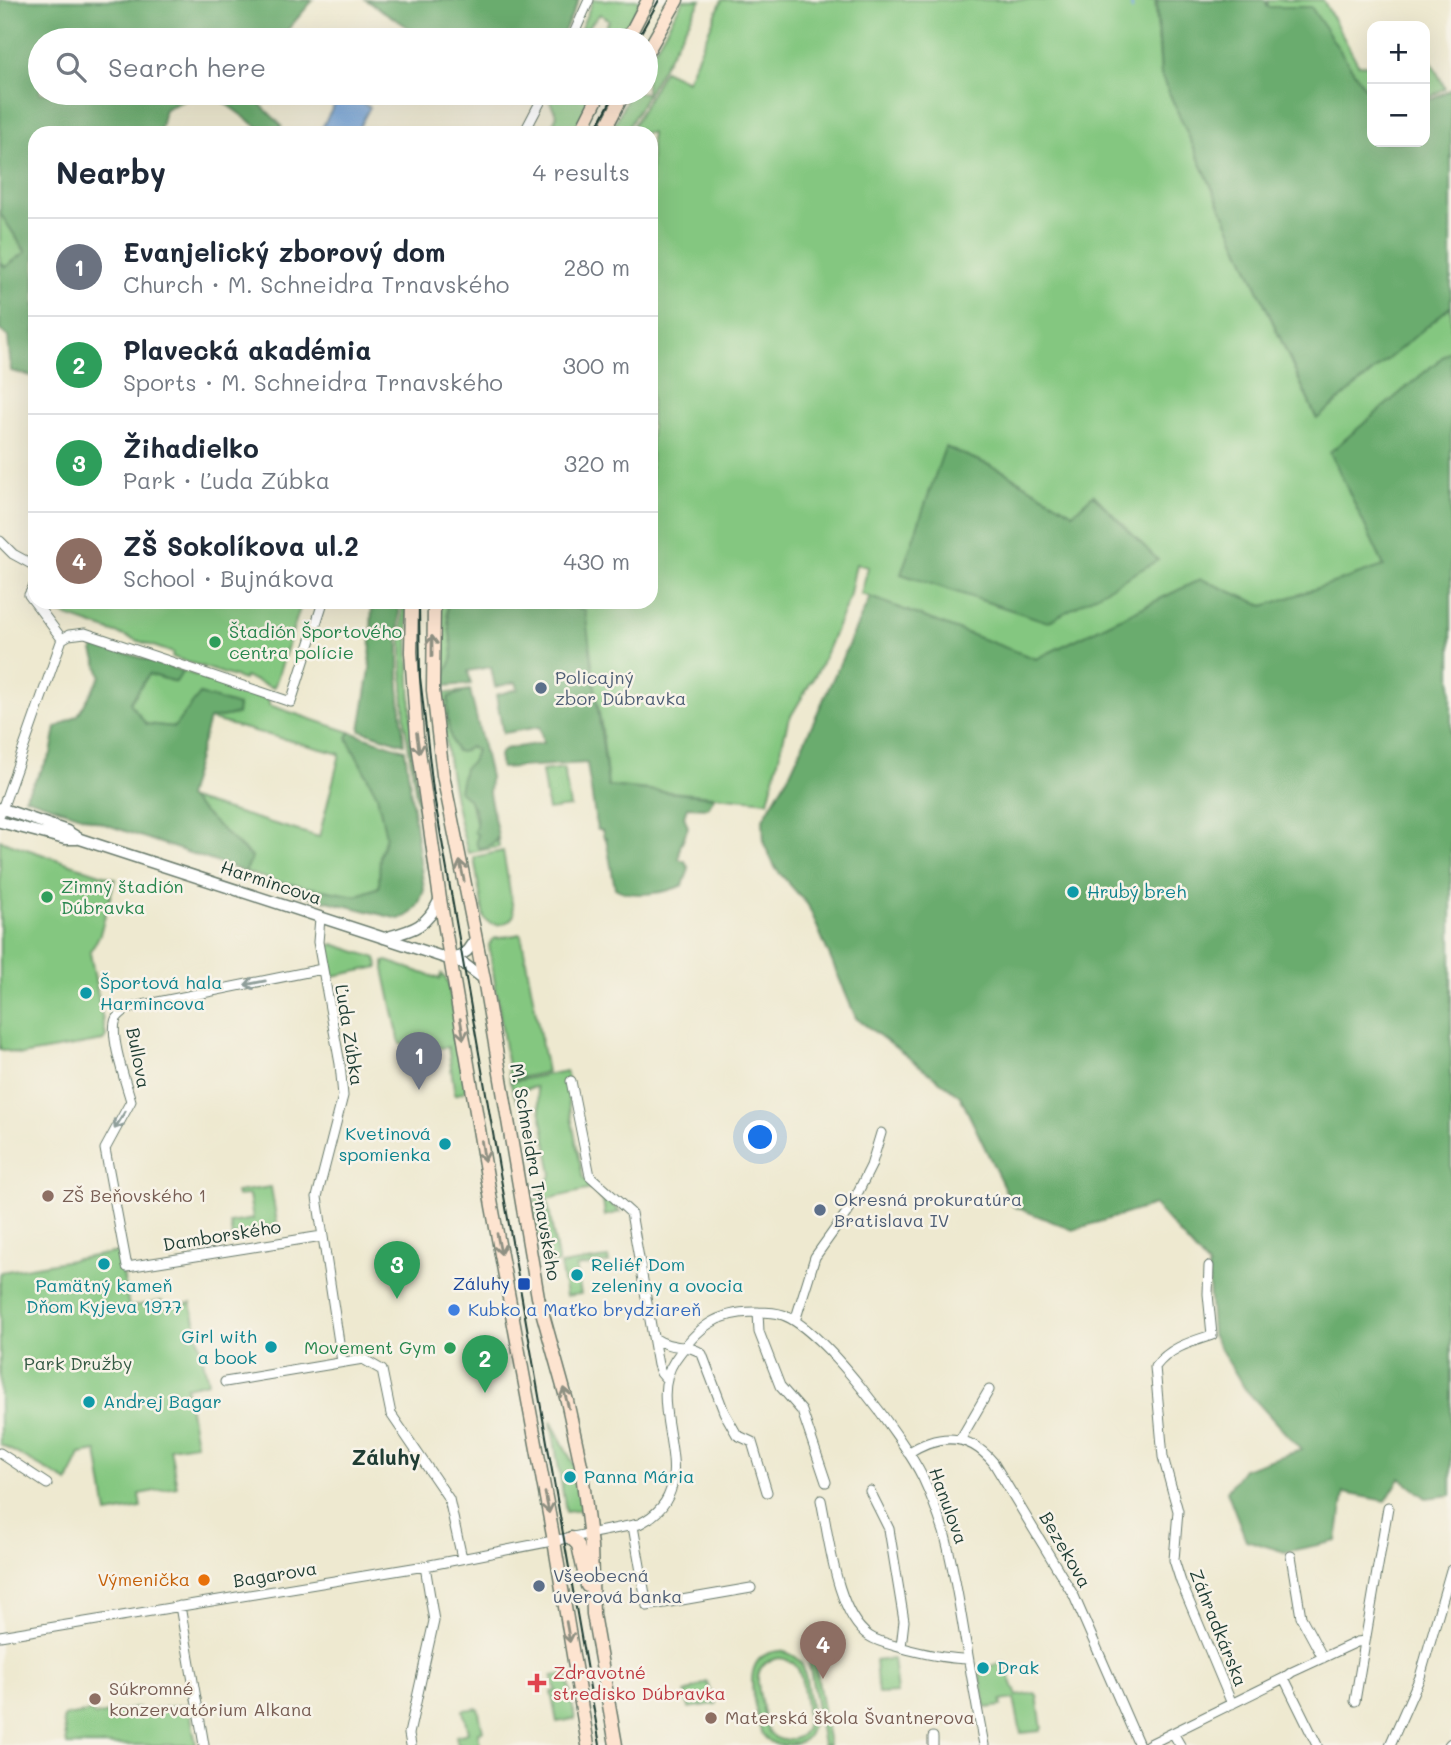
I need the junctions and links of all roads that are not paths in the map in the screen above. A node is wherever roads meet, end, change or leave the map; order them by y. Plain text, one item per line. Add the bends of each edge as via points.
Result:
1 (589, 0) edge
2 (648, 0) edge
3 (677, 0) edge
4 (576, 28) edge
5 (633, 28) edge
6 (658, 33) edge
7 (539, 105) edge
8 (594, 105) edge
9 (618, 105) edge
10 (528, 126) edge
11 (584, 126) edge
12 (607, 126) edge
13 (0, 541) edge
14 (28, 562) edge
15 (39, 609) edge
16 (321, 609) edge
17 (412, 609) edge
18 (434, 609) edge
19 (62, 639) junction
20 (1, 811) edge
21 (0, 822) edge
22 (80, 839) junction
23 (440, 899) junction
24 (320, 918) junction
25 (384, 938) junction
26 (476, 938) junction
27 (451, 961) junction
28 (322, 970) junction
29 (484, 979) junction
30 (571, 1081) dead end
31 (881, 1133) dead end
32 (322, 1236) junction
33 (1209, 1266) dead end
34 (127, 1268) joint
35 (758, 1312) junction
36 (795, 1321) junction
37 (654, 1338) junction
38 (685, 1348) junction
39 (342, 1362) junction
40 (667, 1380) junction
41 (225, 1382) dead end
42 (989, 1390) dead end
43 (960, 1440) junction
44 (908, 1452) junction
45 (0, 1454) edge
46 (826, 1482) dead end
47 (47, 1484) dead end
48 (767, 1492) dead end
49 (870, 1492) dead end
50 (821, 1500) dead end
51 (1388, 1507) dead end
52 (632, 1526) junction
53 (590, 1534) junction
54 (571, 1538) junction
55 (554, 1541) junction
56 (1291, 1556) dead end
57 (462, 1558) junction
58 (425, 1566) junction
59 (1451, 1570) edge
60 (751, 1588) dead end
61 (180, 1606) junction
62 (593, 1614) junction
63 (0, 1636) edge
64 (1365, 1641) junction
65 (901, 1647) junction
66 (1323, 1658) junction
67 (968, 1659) junction
68 (1284, 1678) junction
69 (1355, 1701) dead end
70 (1232, 1704) junction
71 (1173, 1733) junction
72 (204, 1745) edge
73 (411, 1745) edge
74 (588, 1745) edge
75 (616, 1745) edge
76 (984, 1745) edge
77 (1139, 1745) edge
78 (1148, 1745) edge
79 (1180, 1745) edge
80 (1317, 1745) edge
81 (1390, 1745) edge

1 - 4 street
2 - 5 main road
3 - 6 main road
7 - 10 street
8 - 11 main road
9 - 12 main road
13 - 14 street
15 - 19 street
16 - 19 street via 290,702 85,633
17 -> 23 main road via 417,737
26 -> 18 main road, M. Schneidra Trnavského via 438,736 432,662
19 - 20 street
20 - 22 street, Harmincova
21 - 22 street, Harmincova
22 - 24 street, Harmincova
23 - 25 street via 424,923
23 - 27 main road
24 - 25 street, Harmincova
24 - 28 street, Ľuda Zúbka
25 - 27 street, Harmincova
26 - 27 street
26 - 29 main road, M. Schneidra Trnavského
27 - 29 street, Harmincova via 464,964
27 -> 55 main road
28 - 32 street, Ľuda Zúbka via 343,1096 317,1197
28 -> 34 street, Bullova via 128,1008 117,1017 116,1041 131,1101 105,1149
53 -> 29 main road, M. Schneidra Trnavského via 567,1401 538,1297
30 - 37 street via 590,1176 631,1213
31 - 36 street via 850,1208 815,1257
32 - 34 street, Damborského
32 - 39 street, Ľuda Zúbka
33 - 70 street, Záhradkárska via 1212,1335 1163,1355 1155,1367 1163,1457 1178,1511 1174,1560
35 - 36 street, Hanulova
35 - 38 street, Hanulova via 715,1320
35 - 46 street via 759,1332 780,1386 802,1411
36 - 44 street, Hanulova via 832,1355 889,1422
37 - 38 street via 666,1346
37 - 40 street via 658,1365
38 - 40 street, Hanulova
38 - 48 street via 702,1354 737,1435 752,1442
39 - 41 street
39 - 57 street via 363,1359 382,1370 391,1414 449,1499
40 - 52 street via 674,1479 658,1510
42 - 43 street
43 - 44 street via 936,1441
43 - 77 street, Bezekova via 979,1447 993,1462 1067,1583
44 - 67 street, Hanulova via 923,1477 943,1531
45 - 47 street
49 - 65 street via 889,1529 904,1621
50 - 65 street via 839,1592 870,1637
51 - 64 street
52 - 53 street
52 - 60 street via 647,1606
53 - 54 street, Bagarova
53 - 62 main road, M. Schneidra Trnavského
54 - 55 street, Bagarova
54 - 62 main road via 578,1545
55 - 57 street, Bagarova
55 -> 74 main road
56 - 66 street via 1301,1617
57 - 58 street, Bagarova
58 - 61 street, Bagarova
58 - 73 street via 434,1621 409,1734
59 - 81 street via 1420,1677
61 - 63 street, Bagarova
61 - 72 street
62 - 75 main road, M. Schneidra Trnavského
64 - 66 street
64 - 69 street
65 - 67 street
66 - 68 street
67 - 76 street, Hanulova
68 - 70 street
68 - 80 street
70 - 71 street
71 - 78 street
71 - 79 street

